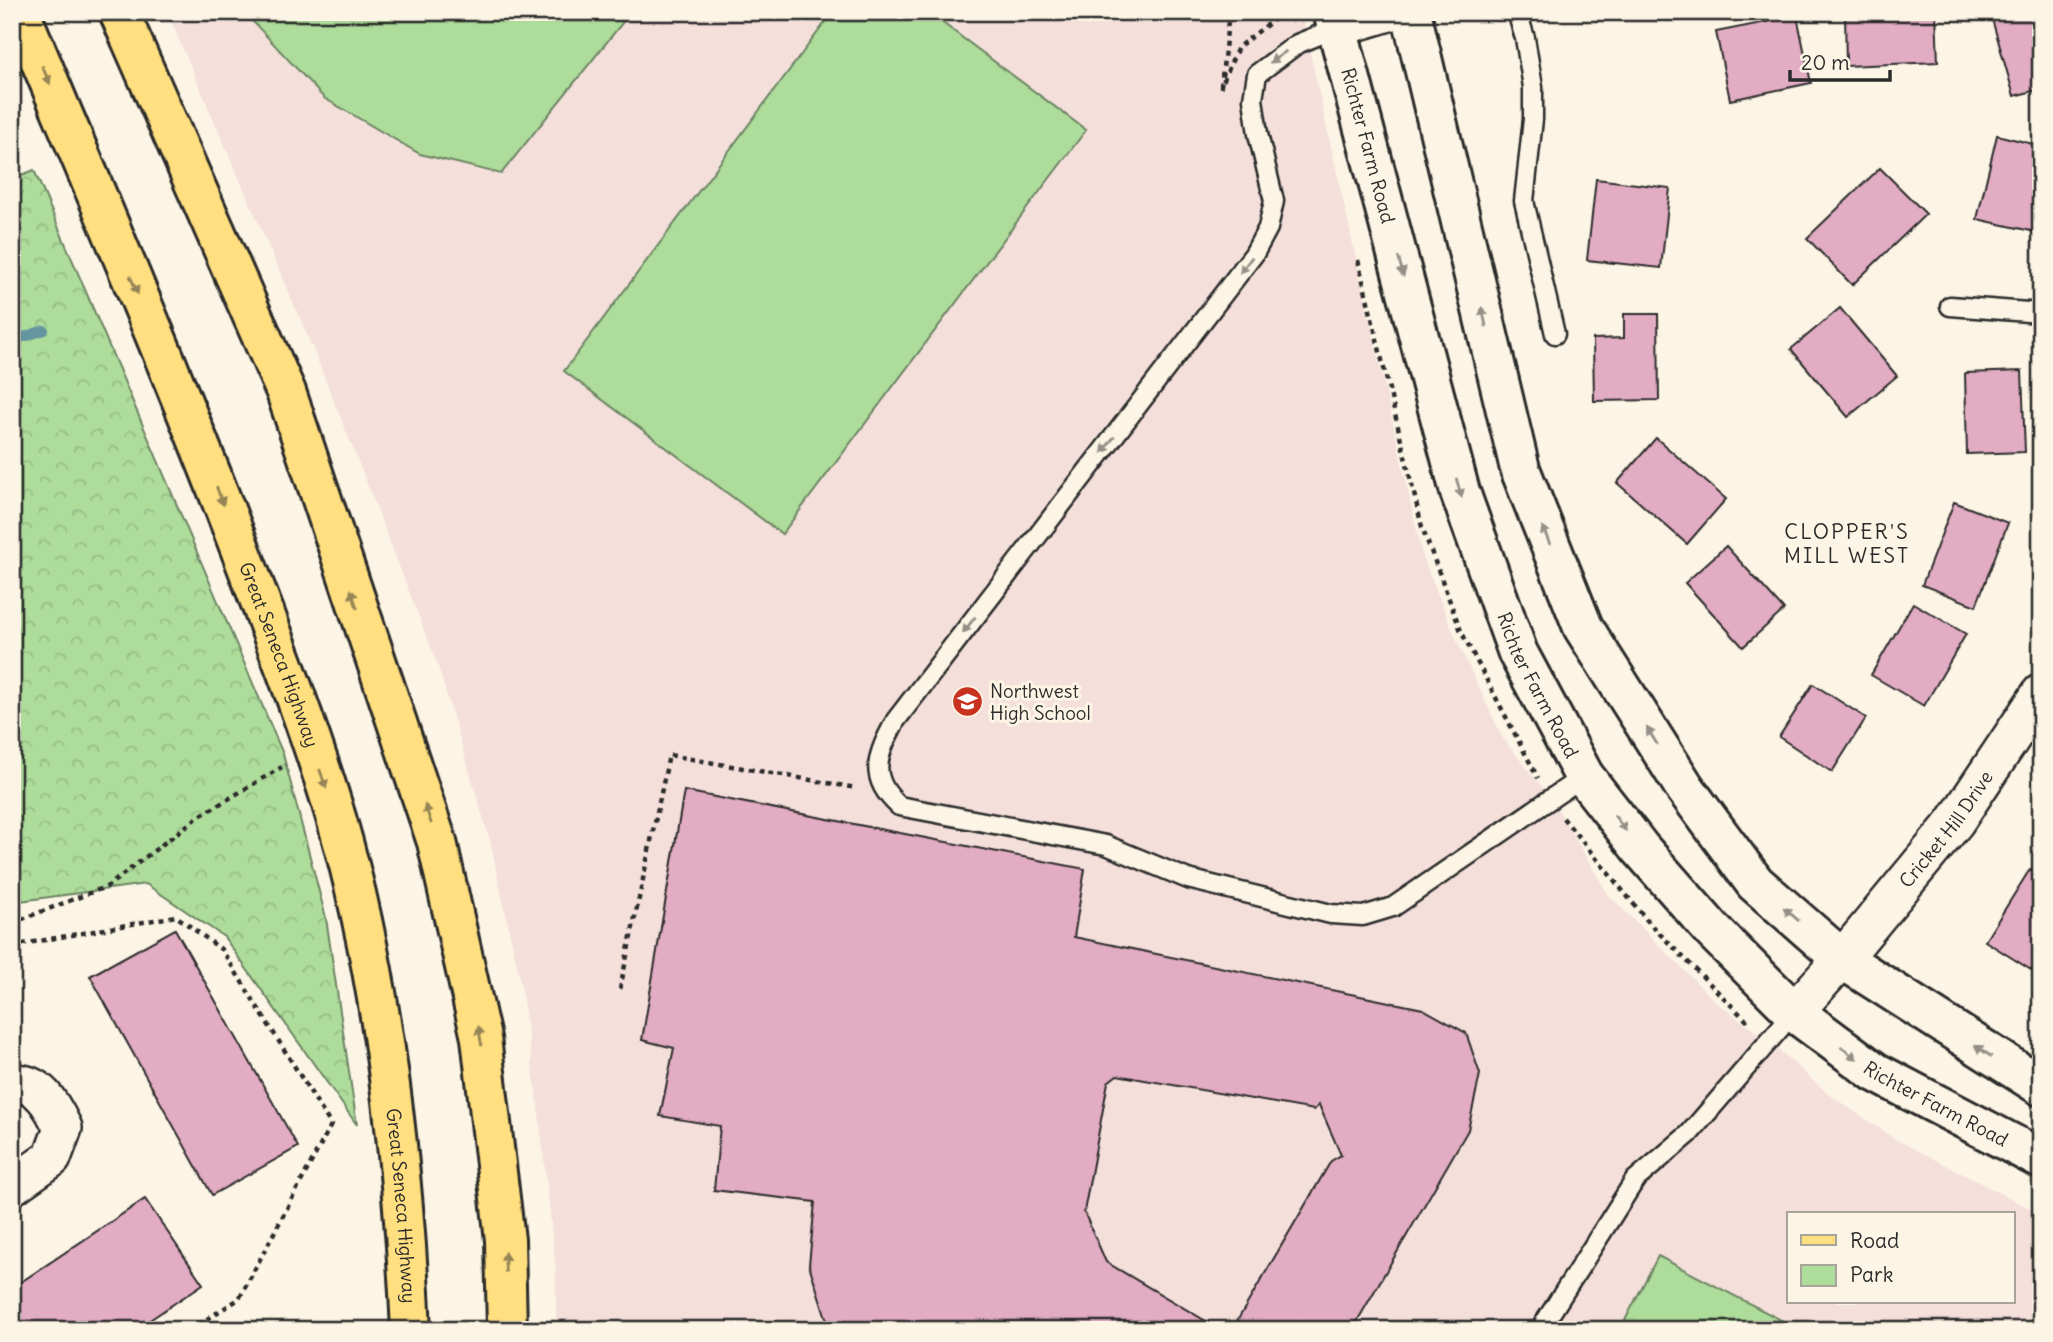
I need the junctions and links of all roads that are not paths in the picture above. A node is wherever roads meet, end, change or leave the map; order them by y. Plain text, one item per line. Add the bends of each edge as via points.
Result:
1 (20, 12) edge
2 (119, 12) edge
3 (1389, 12) edge
4 (1411, 12) edge
5 (1517, 12) edge
6 (1336, 20) edge
7 (1950, 306) dead end
8 (2041, 313) edge
9 (1555, 334) dead end
10 (2041, 693) edge
11 (1584, 776) junction
12 (1842, 960) junction
13 (1794, 1012) junction
14 (12, 1083) edge
15 (2041, 1086) edge
16 (2041, 1159) edge
17 (12, 1186) edge
18 (411, 1330) edge
19 (507, 1330) edge
20 (1540, 1330) edge

1 -> 18 main road, Great Seneca Highway via 195,429 278,648 337,822 378,1000 407,1248
19 -> 2 main road via 505,1240 481,1038 437,842 286,392
3 - 6 street
12 -> 4 main road via 1755,883 1685,788 1583,627 1520,469
5 - 9 lane via 1533,87 1524,201
6 -> 11 main road, Richter Farm Road via 1460,492 1518,653
6 -> 11 lane via 1257,74 1253,99 1274,201 1268,228 1239,274 896,720 881,748 877,775 884,793 899,806 1106,845 1188,879 1331,914 1363,916 1393,907
7 - 8 lane
10 - 12 street, Cricket Hill Drive via 1955,822
11 -> 13 main road, Richter Farm Road via 1712,930
12 - 13 street, Cricket Hill Drive
15 -> 12 main road
13 -> 16 main road, Richter Farm Road via 1875,1072
13 - 20 lane via 1689,1134 1635,1180
14 - 17 street via 24,1083 48,1098 63,1128 52,1158

